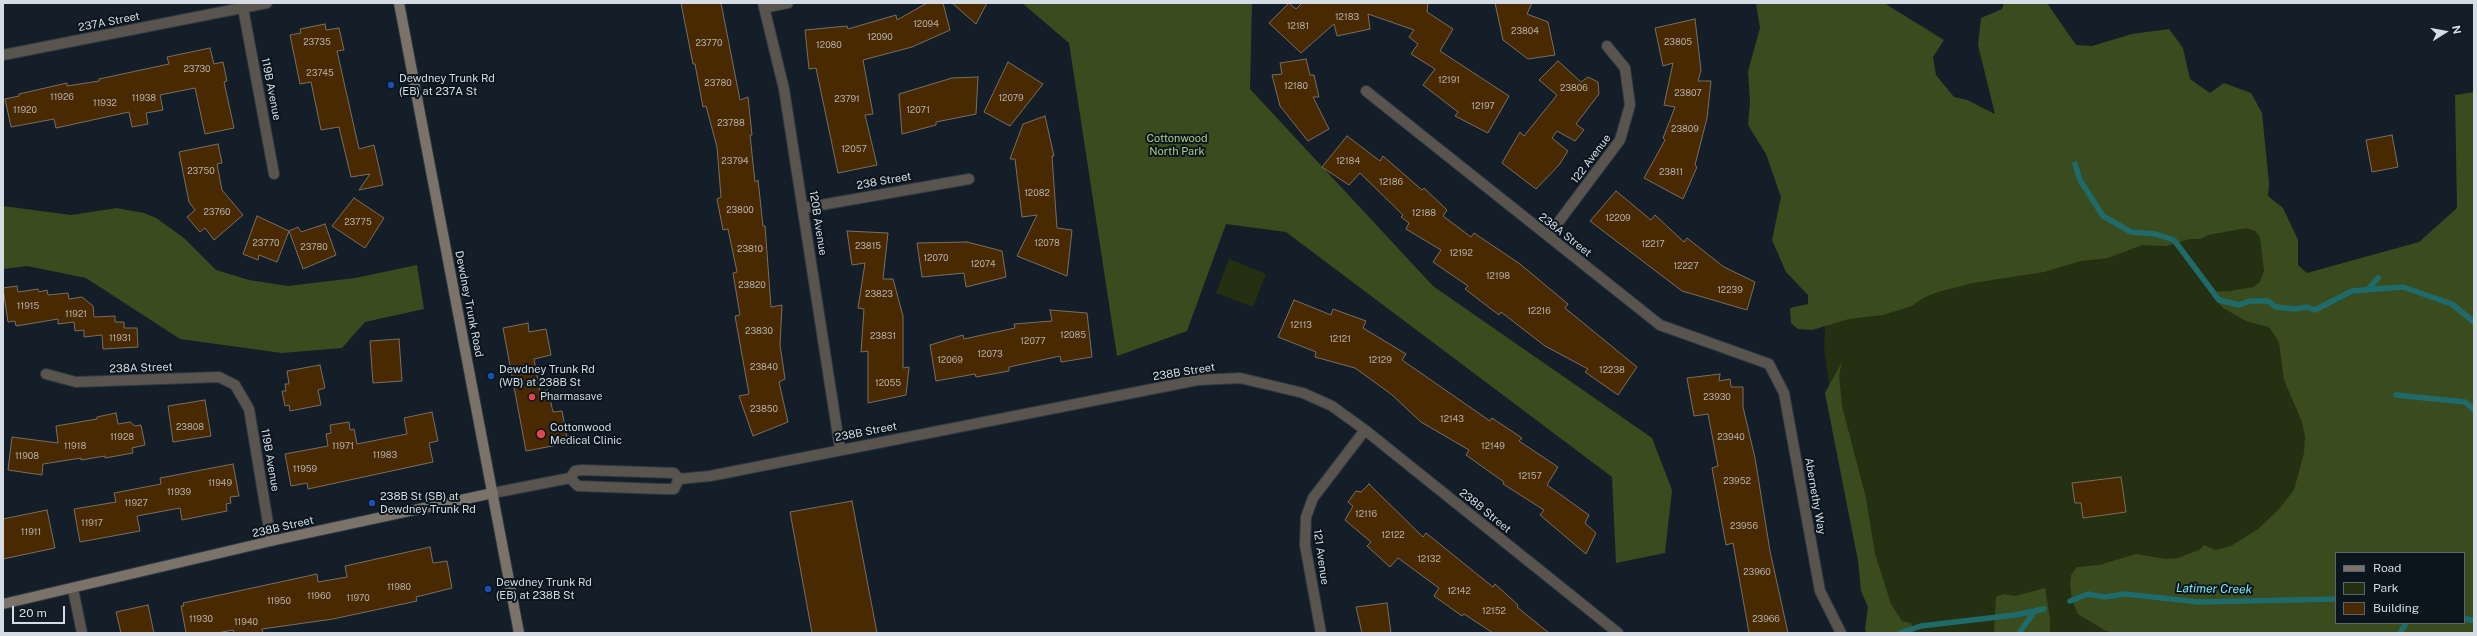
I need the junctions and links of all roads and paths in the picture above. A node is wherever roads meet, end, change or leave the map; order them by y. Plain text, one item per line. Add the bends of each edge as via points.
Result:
1 (267, 3) edge
2 (399, 3) edge
3 (788, 3) edge
4 (764, 5) edge
5 (243, 8) junction
6 (1607, 46) dead end
7 (3, 55) edge
8 (1366, 91) dead end
9 (274, 174) dead end
10 (969, 178) dead end
11 (804, 208) junction
12 (1548, 236) junction
13 (1769, 364) joint
14 (46, 374) dead end
15 (235, 385) joint
16 (1365, 430) junction
17 (840, 448) junction
18 (570, 478) junction
19 (679, 479) junction
20 (493, 493) junction
21 (271, 541) junction
22 (73, 589) junction
23 (3, 604) edge
24 (82, 633) edge
25 (519, 633) edge
26 (1322, 633) edge
27 (1618, 633) edge
28 (1841, 633) edge

1 - 5 street, 237A Street
2 - 20 main road, Dewdney Trunk Road
3 - 4 street
4 - 11 street, 120B Avenue via 784,89
5 - 7 street, 237A Street
5 - 9 street, 119B Avenue
6 - 12 street, 122 Avenue via 1624,68 1630,105 1620,140
8 - 12 street, 238A Street
10 - 11 street, 238 Street
11 - 17 street, 120B Avenue
12 - 13 street, 238A Street via 1660,325
13 - 28 street, Abernethy Way via 1784,393 1820,591
14 - 15 street, 238A Street via 76,382 219,377
15 - 21 street, 119B Avenue via 249,410
16 - 17 street, 238B Street via 1332,406 1303,393 1240,378 1214,378
16 - 26 street, 121 Avenue via 1314,498 1306,517 1305,545
16 - 27 street, 238B Street
17 - 19 street, 238B Street via 710,476
18 - 19 street, 238B Street via 576,471 599,470 674,473
18 - 19 street via 578,486 662,489 674,489
18 - 20 street, 238B Street
20 - 21 main road, 238B Street
20 - 25 main road, Dewdney Trunk Road
21 - 22 main road, 238B Street
22 - 23 main road, 238B Street
22 - 24 street

